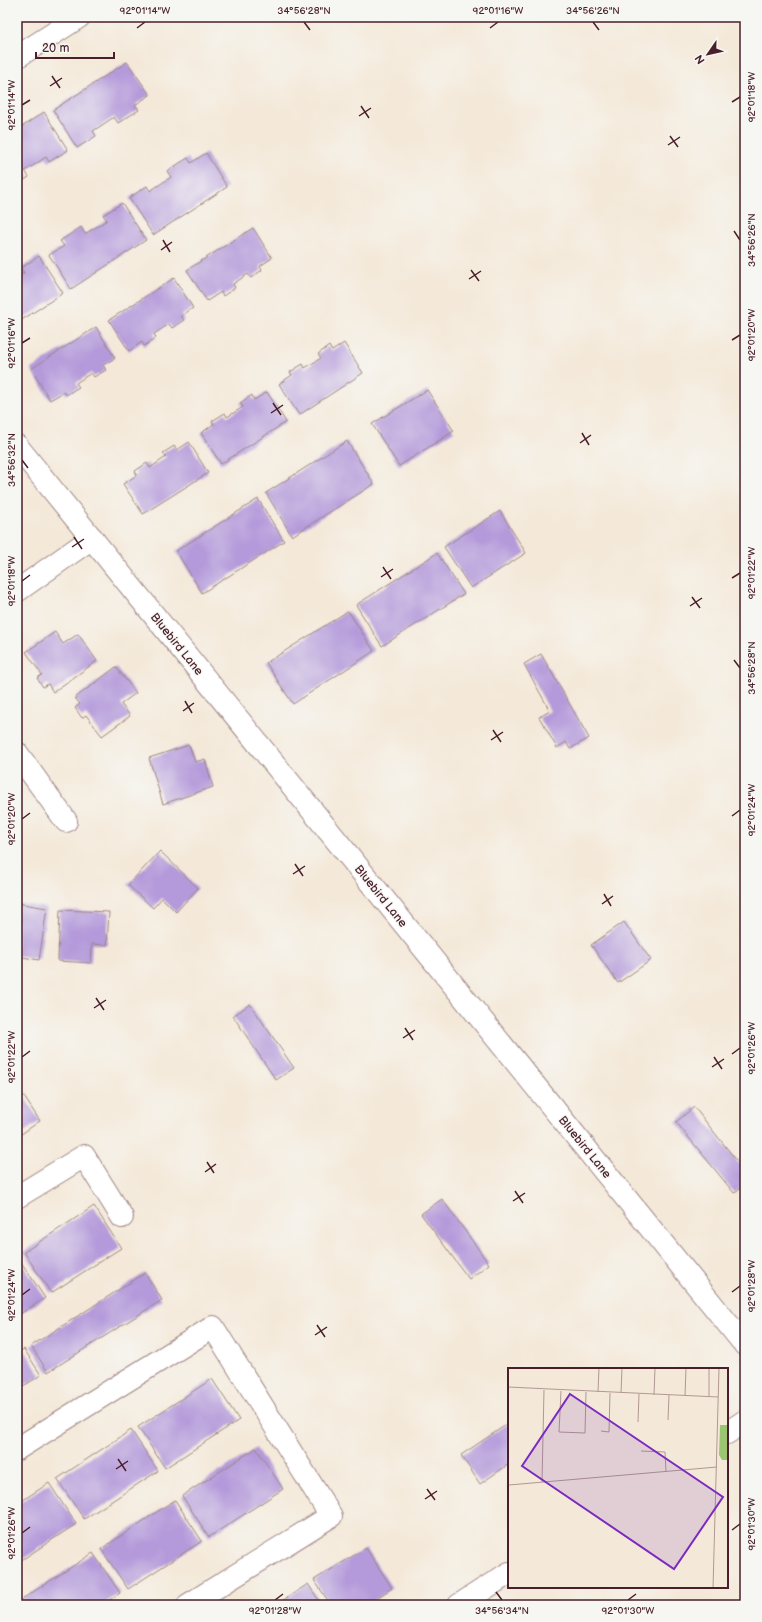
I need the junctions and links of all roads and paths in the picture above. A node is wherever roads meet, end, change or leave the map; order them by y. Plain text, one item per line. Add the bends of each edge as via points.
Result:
1 (79, 17) edge
2 (17, 57) edge
3 (17, 446) edge
4 (92, 538) junction
5 (17, 590) edge
6 (17, 753) edge
7 (66, 821) dead end
8 (17, 1197) edge
9 (122, 1217) dead end
10 (745, 1345) edge
11 (745, 1421) edge
12 (728, 1432) edge
13 (17, 1450) edge
14 (508, 1574) edge
15 (188, 1605) edge
16 (459, 1605) edge

1 - 2 street
3 - 4 street, Bluebird Lane
4 - 5 street
4 - 10 street, Bluebird Lane
6 - 7 street
8 - 9 street via 84,1156
11 - 12 street
13 - 15 street via 213,1327 331,1516
14 - 16 street

